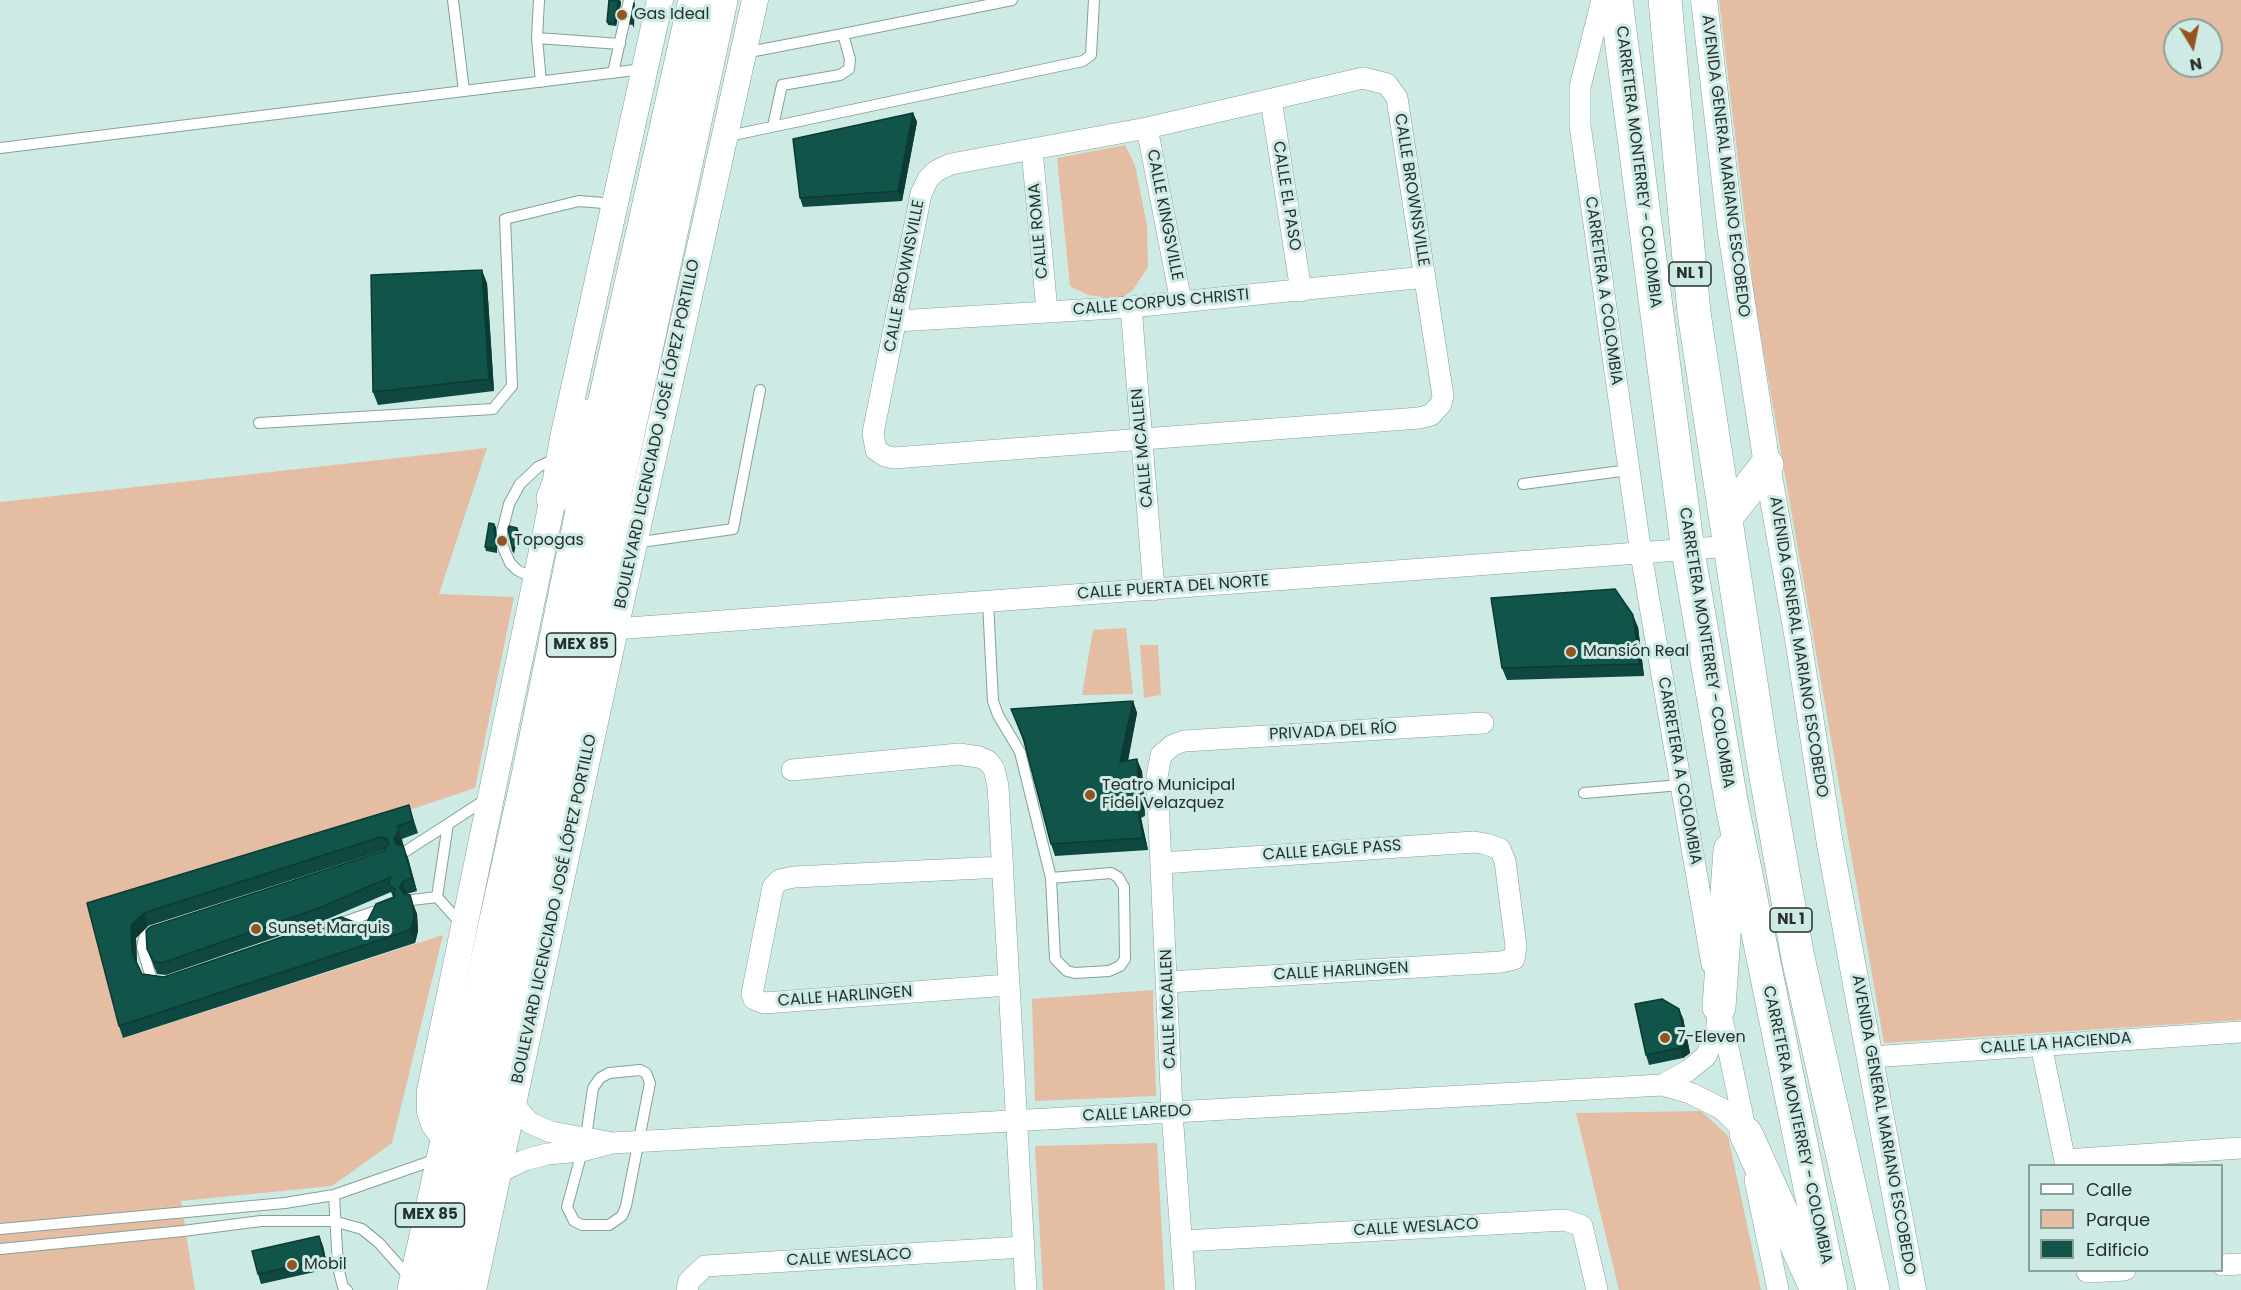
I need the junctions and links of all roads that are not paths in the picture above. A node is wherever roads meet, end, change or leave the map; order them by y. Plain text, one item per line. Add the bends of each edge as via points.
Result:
1 (453, 0) edge
2 (539, 0) edge
3 (629, 0) edge
4 (660, 0) edge
5 (694, 0) edge
6 (721, 0) edge
7 (755, 0) edge
8 (1012, 0) edge
9 (1094, 0) edge
10 (1602, 0) edge
11 (1616, 0) edge
12 (1665, 0) edge
13 (1704, 0) edge
14 (843, 34) junction
15 (537, 38) junction
16 (620, 44) junction
17 (744, 53) junction
18 (645, 69) junction
19 (614, 73) junction
20 (541, 82) junction
21 (464, 91) junction
22 (1271, 100) junction
23 (773, 126) junction
24 (1147, 128) junction
25 (724, 137) junction
26 (0, 148) edge
27 (1032, 150) junction
28 (615, 204) junction
29 (1425, 277) junction
30 (1301, 291) junction
31 (1181, 302) junction
32 (1131, 307) junction
33 (1047, 311) junction
34 (897, 321) junction
35 (618, 343) junction
36 (760, 390) dead end
37 (259, 423) dead end
38 (1142, 438) junction
39 (561, 457) junction
40 (1767, 465) junction
41 (1629, 470) junction
42 (1523, 484) dead end
43 (554, 498) junction
44 (1729, 531) junction
45 (634, 543) junction
46 (1688, 551) junction
47 (1641, 554) junction
48 (535, 579) junction
49 (1154, 590) junction
50 (988, 602) junction
51 (615, 629) junction
52 (1483, 723) dead end
53 (1184, 741) joint
54 (792, 770) dead end
55 (1682, 785) junction
56 (1584, 793) dead end
57 (490, 796) junction
58 (1732, 806) junction
59 (448, 824) junction
60 (406, 851) edge
61 (1162, 863) junction
62 (1003, 867) junction
63 (1051, 878) junction
64 (437, 897) junction
65 (412, 900) edge
66 (393, 905) edge
67 (173, 925) edge
68 (463, 926) junction
69 (327, 928) edge
70 (1514, 959) joint
71 (173, 982) edge
72 (1168, 982) junction
73 (1008, 985) junction
74 (1719, 1007) junction
75 (2241, 1032) edge
76 (2041, 1046) junction
77 (1871, 1057) junction
78 (1662, 1085) junction
79 (513, 1104) junction
80 (1172, 1112) junction
81 (1018, 1121) junction
82 (1746, 1134) junction
83 (638, 1142) junction
84 (583, 1144) junction
85 (2241, 1148) edge
86 (445, 1149) junction
87 (2065, 1163) edge
88 (497, 1173) junction
89 (334, 1195) junction
90 (180, 1214) junction
91 (333, 1221) junction
92 (26, 1227) junction
93 (0, 1229) edge
94 (183, 1232) junction
95 (1183, 1241) junction
96 (30, 1246) junction
97 (1024, 1247) junction
98 (0, 1249) edge
99 (2241, 1264) edge
100 (2223, 1265) edge
101 (2116, 1272) edge
102 (2088, 1278) edge
103 (424, 1288) edge
104 (347, 1290) edge
105 (473, 1290) edge
106 (687, 1290) edge
107 (1026, 1290) edge
108 (1185, 1290) edge
109 (1597, 1290) edge
110 (1778, 1290) edge
111 (1817, 1290) edge
112 (1831, 1290) edge
113 (1873, 1290) edge
114 (1913, 1290) edge

1 - 21 lane
2 - 15 lane
3 - 16 lane
4 - 18 street
5 - 35 main road, MEX 85
6 - 103 main road, BOULEVARD LICENCIADO JOSÉ LÓPEZ PORTILLO / MEX 85
7 - 17 street, BOULEVARD LICENCIADO JOSÉ LÓPEZ PORTILLO
8 - 14 lane
9 - 23 lane via 1091,55 1083,61
10 - 41 street, CARRETERA A COLOMBIA via 1580,87 1580,125
11 - 46 main road, CARRETERA MONTERREY - COLOMBIA / NL 1
12 - 44 main road, NL 1 via 1694,313
13 - 40 street, AVENIDA GENERAL MARIANO ESCOBEDO / NL 1 via 1730,225
14 - 17 lane
14 - 23 lane via 849,69 840,75 782,85
15 - 16 lane
15 - 20 lane
16 - 19 lane
17 - 25 street, BOULEVARD LICENCIADO JOSÉ LÓPEZ PORTILLO
18 - 19 lane
18 - 28 street
19 - 20 lane
20 - 21 lane
21 - 26 lane
22 - 24 street, CALLE BROWNSVILLE
22 - 29 street, CALLE BROWNSVILLE via 1363,78 1387,84 1397,98
22 - 30 street, CALLE EL PASO
23 - 25 lane
24 - 27 street, CALLE BROWNSVILLE
24 - 31 street, CALLE KINGSVILLE
25 - 45 street, BOULEVARD LICENCIADO JOSÉ LÓPEZ PORTILLO
27 - 33 street, CALLE ROMA
27 - 34 street, CALLE BROWNSVILLE via 951,164 928,179 921,194
28 - 37 lane via 579,201 505,219 512,386 493,409
28 - 39 street
29 - 30 street, CALLE CORPUS CHRISTI
29 - 38 street, CALLE BROWNSVILLE via 1443,396 1431,415
30 - 31 street, CALLE CORPUS CHRISTI
31 - 32 street, CALLE CORPUS CHRISTI
32 - 33 street, CALLE CORPUS CHRISTI
32 - 38 street, CALLE MCALLEN
33 - 34 street, CALLE CORPUS CHRISTI
34 - 38 street, CALLE BROWNSVILLE via 873,433 879,453 894,458
35 - 43 main road
35 - 86 main road, MEX 85
36 - 45 lane via 733,529
38 - 49 street, CALLE MCALLEN
39 - 43 street
39 - 48 lane via 538,467 520,484 509,504 502,532 510,563
40 - 44 main road
40 - 77 street, AVENIDA GENERAL MARIANO ESCOBEDO / NL 1 via 1830,844
41 - 42 lane
41 - 47 street, CARRETERA A COLOMBIA
43 - 48 street
44 - 46 street, CALLE PUERTA DEL NORTE
44 - 113 main road, NL 1 via 1798,958
45 - 51 street, BOULEVARD LICENCIADO JOSÉ LÓPEZ PORTILLO
46 - 47 street, CALLE PUERTA DEL NORTE
46 - 58 main road, CARRETERA MONTERREY - COLOMBIA / NL 1
47 - 49 street, CALLE PUERTA DEL NORTE
47 - 55 street, CARRETERA A COLOMBIA
48 - 57 street
49 - 50 street, CALLE PUERTA DEL NORTE
50 - 51 street, CALLE PUERTA DEL NORTE
50 - 63 lane via 993,701 1020,752
51 - 79 street, BOULEVARD LICENCIADO JOSÉ LÓPEZ PORTILLO
52 - 53 street, PRIVADA DEL RÍO
53 - 61 street, CALLE MCALLEN via 1161,755 1157,777
54 - 62 street via 960,754 988,761 998,786
55 - 56 lane
55 - 74 street, CARRETERA A COLOMBIA
57 - 59 lane
57 - 68 street
58 - 74 main road
58 - 112 main road, CARRETERA MONTERREY - COLOMBIA / NL 1
59 - 60 lane
59 - 64 lane
61 - 70 street, CALLE EAGLE PASS via 1474,842 1494,846 1500,849 1509,875
61 - 72 street, CALLE MCALLEN
62 - 73 street
62 - 73 street, CALLE HARLINGEN via 780,880 773,887 752,990 754,999 764,1003
63 - 63 lane via 1055,959 1067,971 1074,972 1109,971 1120,966 1125,959 1124,887 1118,877 1111,873
64 - 65 lane
64 - 68 lane
66 - 69 lane
67 - 71 lane via 145,935 142,947 152,981
68 - 86 street via 430,1091 430,1112
70 - 72 street, CALLE HARLINGEN
72 - 80 street, CALLE MCALLEN
73 - 81 street
74 - 78 street, CALLE LAREDO via 1716,1034 1706,1056
74 - 82 street, CARRETERA A COLOMBIA
75 - 76 street, CALLE LA HACIENDA
76 - 77 street, CALLE LA HACIENDA
76 - 87 street
77 - 114 street, AVENIDA GENERAL MARIANO ESCOBEDO / NL 1
78 - 80 street, CALLE LAREDO
78 - 82 street, CALLE LAREDO via 1722,1109
79 - 84 street, CALLE LAREDO via 530,1123
79 - 88 street, BOULEVARD LICENCIADO JOSÉ LÓPEZ PORTILLO
80 - 81 street, CALLE LAREDO
80 - 95 street, CALLE MCALLEN
81 - 83 street, CALLE LAREDO
81 - 97 street
82 - 110 street, CARRETERA A COLOMBIA
82 - 111 main road
83 - 84 street, CALLE LAREDO
83 - 84 lane via 650,1083 640,1070 609,1073 600,1078 593,1088
83 - 84 lane via 626,1206 622,1216 609,1225 582,1225 568,1214
84 - 88 street, CALLE LAREDO via 525,1160
85 - 87 street
86 - 89 lane
86 - 103 main road, MEX 85
88 - 105 street, BOULEVARD LICENCIADO JOSÉ LÓPEZ PORTILLO
89 - 90 lane
89 - 91 lane
90 - 92 lane
90 - 94 lane
91 - 94 lane via 261,1221
91 - 103 lane via 362,1229
91 - 104 lane via 338,1267
92 - 93 lane
92 - 96 lane
94 - 96 lane
95 - 108 street, CALLE MCALLEN
95 - 109 street, CALLE WESLACO via 1565,1220 1582,1226
96 - 98 lane
97 - 106 street, CALLE WESLACO via 705,1266 689,1281
97 - 107 street
99 - 100 street
101 - 102 street

